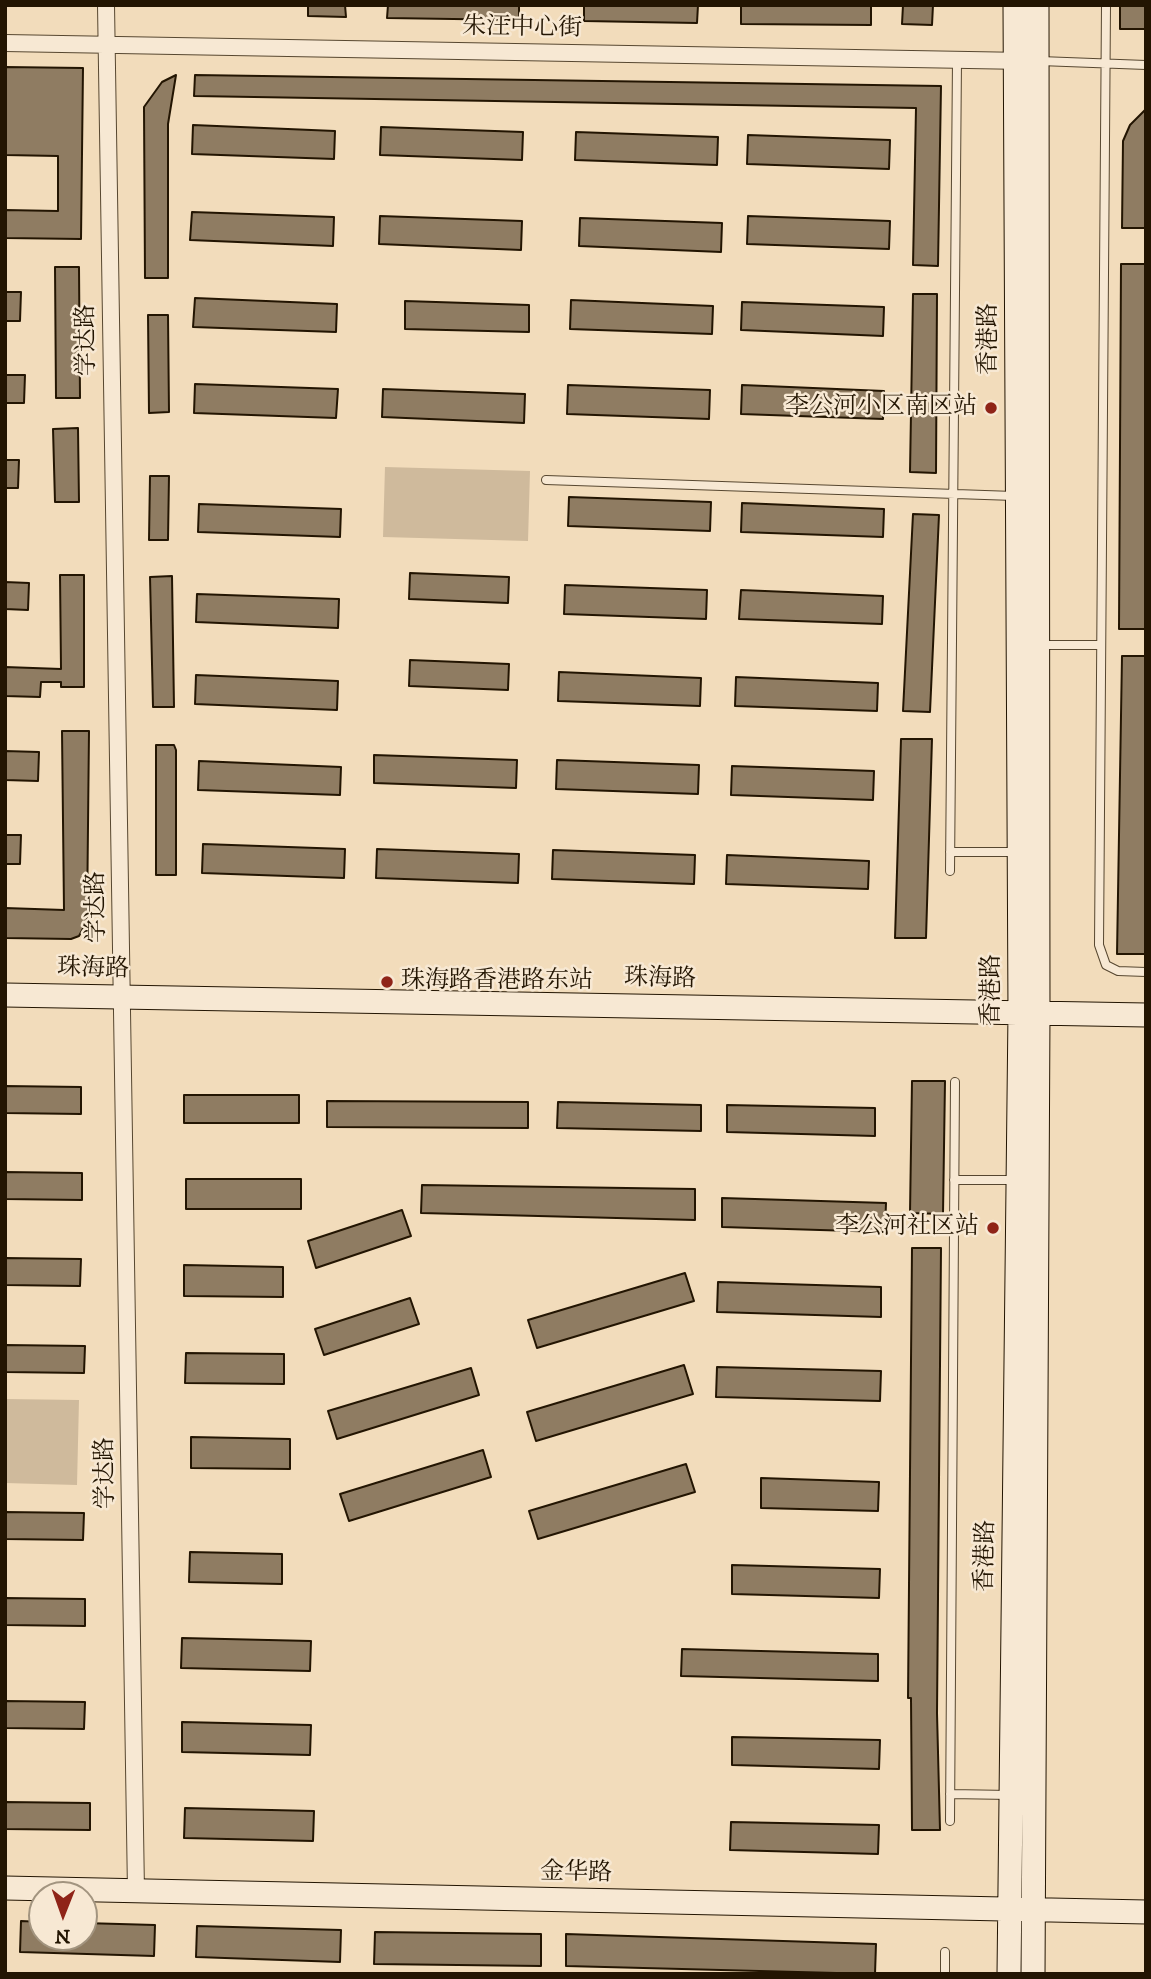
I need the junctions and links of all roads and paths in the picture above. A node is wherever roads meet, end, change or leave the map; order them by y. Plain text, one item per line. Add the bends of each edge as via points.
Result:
1 (106, 5) edge
2 (1015, 5) edge
3 (1037, 5) edge
4 (1106, 5) edge
5 (5, 43) edge
6 (106, 45) junction
7 (957, 60) junction
8 (1026, 61) junction
9 (1105, 63) junction
10 (1146, 65) edge
11 (546, 480) dead end
12 (955, 494) junction
13 (1017, 496) junction
14 (1038, 645) junction
15 (1101, 645) junction
16 (950, 852) junction
17 (1019, 852) junction
18 (950, 871) dead end
19 (1146, 972) edge
20 (5, 995) edge
21 (122, 997) junction
22 (1029, 1012) junction
23 (1146, 1015) edge
24 (955, 1082) dead end
25 (954, 1180) junction
26 (1017, 1180) junction
27 (950, 1794) junction
28 (1010, 1796) junction
29 (950, 1821) dead end
30 (5, 1888) edge
31 (136, 1891) junction
32 (1008, 1909) junction
33 (1033, 1910) junction
34 (1146, 1912) edge
35 (945, 1952) dead end
36 (945, 1974) edge
37 (1009, 1974) edge
38 (1033, 1974) edge

1 - 6 street, 学达路
2 - 8 main road, 香港路
3 - 8 main road, 香港路
4 - 9 lane
5 - 6 street, 朱汪中心街
6 - 7 street, 朱汪中心街
6 - 21 street, 学达路
7 - 8 street, 朱汪中心街
7 - 12 lane
8 - 9 lane
8 - 13 main road, 香港路
8 - 14 main road, 香港路
9 - 10 lane
9 - 15 lane
11 - 12 lane
12 - 13 lane
12 - 16 lane
13 - 17 main road, 香港路
14 - 15 lane
14 - 22 main road, 香港路
15 - 19 lane via 1099,945 1106,965 1118,971
16 - 17 lane
16 - 18 lane
17 - 22 main road, 香港路
20 - 21 main road, 珠海路
21 - 22 main road, 珠海路
21 - 31 street, 学达路
22 - 23 main road, 珠海路
22 - 26 main road, 香港路
22 - 33 main road, 香港路
24 - 25 lane
25 - 26 lane
25 - 27 lane
26 - 28 main road, 香港路
27 - 28 lane
27 - 29 lane
28 - 32 main road, 香港路
30 - 31 main road, 金华路
31 - 32 main road, 金华路
32 - 33 main road, 金华路
32 - 37 main road, 香港路
33 - 34 main road, 金华路
33 - 38 main road, 香港路
35 - 36 lane

